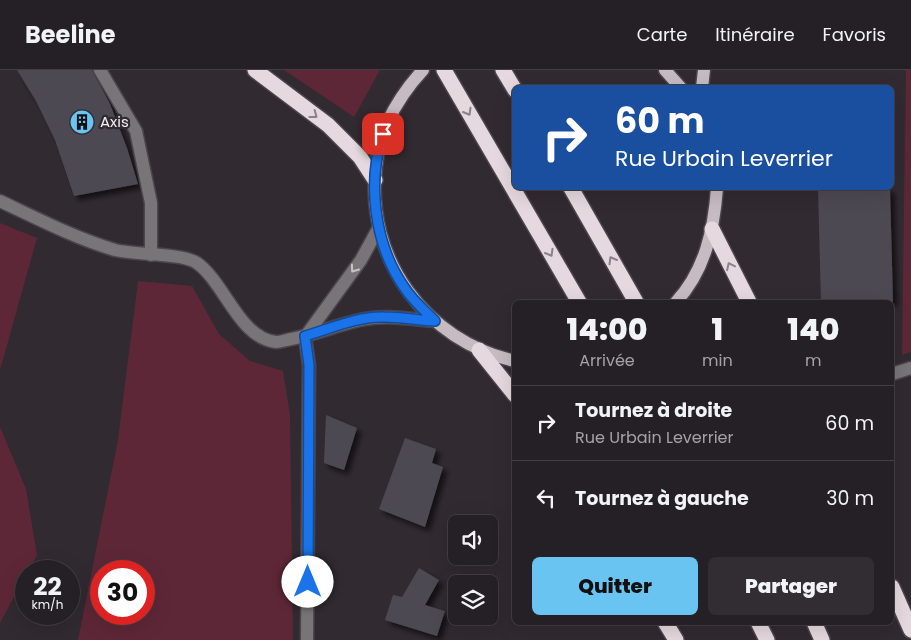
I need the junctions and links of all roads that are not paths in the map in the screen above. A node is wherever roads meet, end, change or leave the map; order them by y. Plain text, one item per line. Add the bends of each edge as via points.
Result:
1 (100, 70) edge
2 (255, 70) edge
3 (423, 70) edge
4 (444, 70) edge
5 (503, 70) edge
6 (665, 70) edge
7 (704, 70) edge
8 (512, 85) edge
9 (678, 85) edge
10 (702, 85) edge
11 (375, 180) junction
12 (512, 188) edge
13 (513, 190) edge
14 (572, 190) edge
15 (717, 190) edge
16 (0, 201) edge
17 (378, 227) junction
18 (712, 229) junction
19 (151, 255) junction
20 (577, 300) edge
21 (635, 300) edge
22 (678, 300) edge
23 (748, 300) edge
24 (435, 321) junction
25 (305, 336) junction
26 (478, 350) junction
27 (512, 360) edge
28 (911, 368) edge
29 (894, 373) edge
30 (512, 391) edge
31 (894, 592) edge
32 (667, 625) edge
33 (760, 625) edge
34 (815, 625) edge
35 (911, 630) edge
36 (307, 640) edge
37 (676, 640) edge
38 (767, 640) edge
39 (822, 640) edge

1 - 19 street via 136,131 151,203
2 -> 11 highway via 328,126 360,157
3 - 11 main road via 387,123 380,144
4 -> 12 highway
5 - 8 highway
6 - 9 main road
7 - 10 main road
11 - 17 main road
13 -> 20 highway
21 -> 14 highway
15 - 18 main road
16 - 19 street via 79,238 118,250
17 - 24 main road via 403,286
17 -> 25 street via 361,260
18 - 22 main road via 699,268
23 -> 18 highway
19 - 25 street via 195,262 207,271 245,324 261,338 276,342
24 - 25 street via 384,316 361,319
24 - 26 main road
25 - 36 street via 309,365
26 - 27 main road
26 - 30 highway
28 - 29 street
31 - 35 highway
32 - 37 highway
33 - 38 highway
34 - 39 highway

